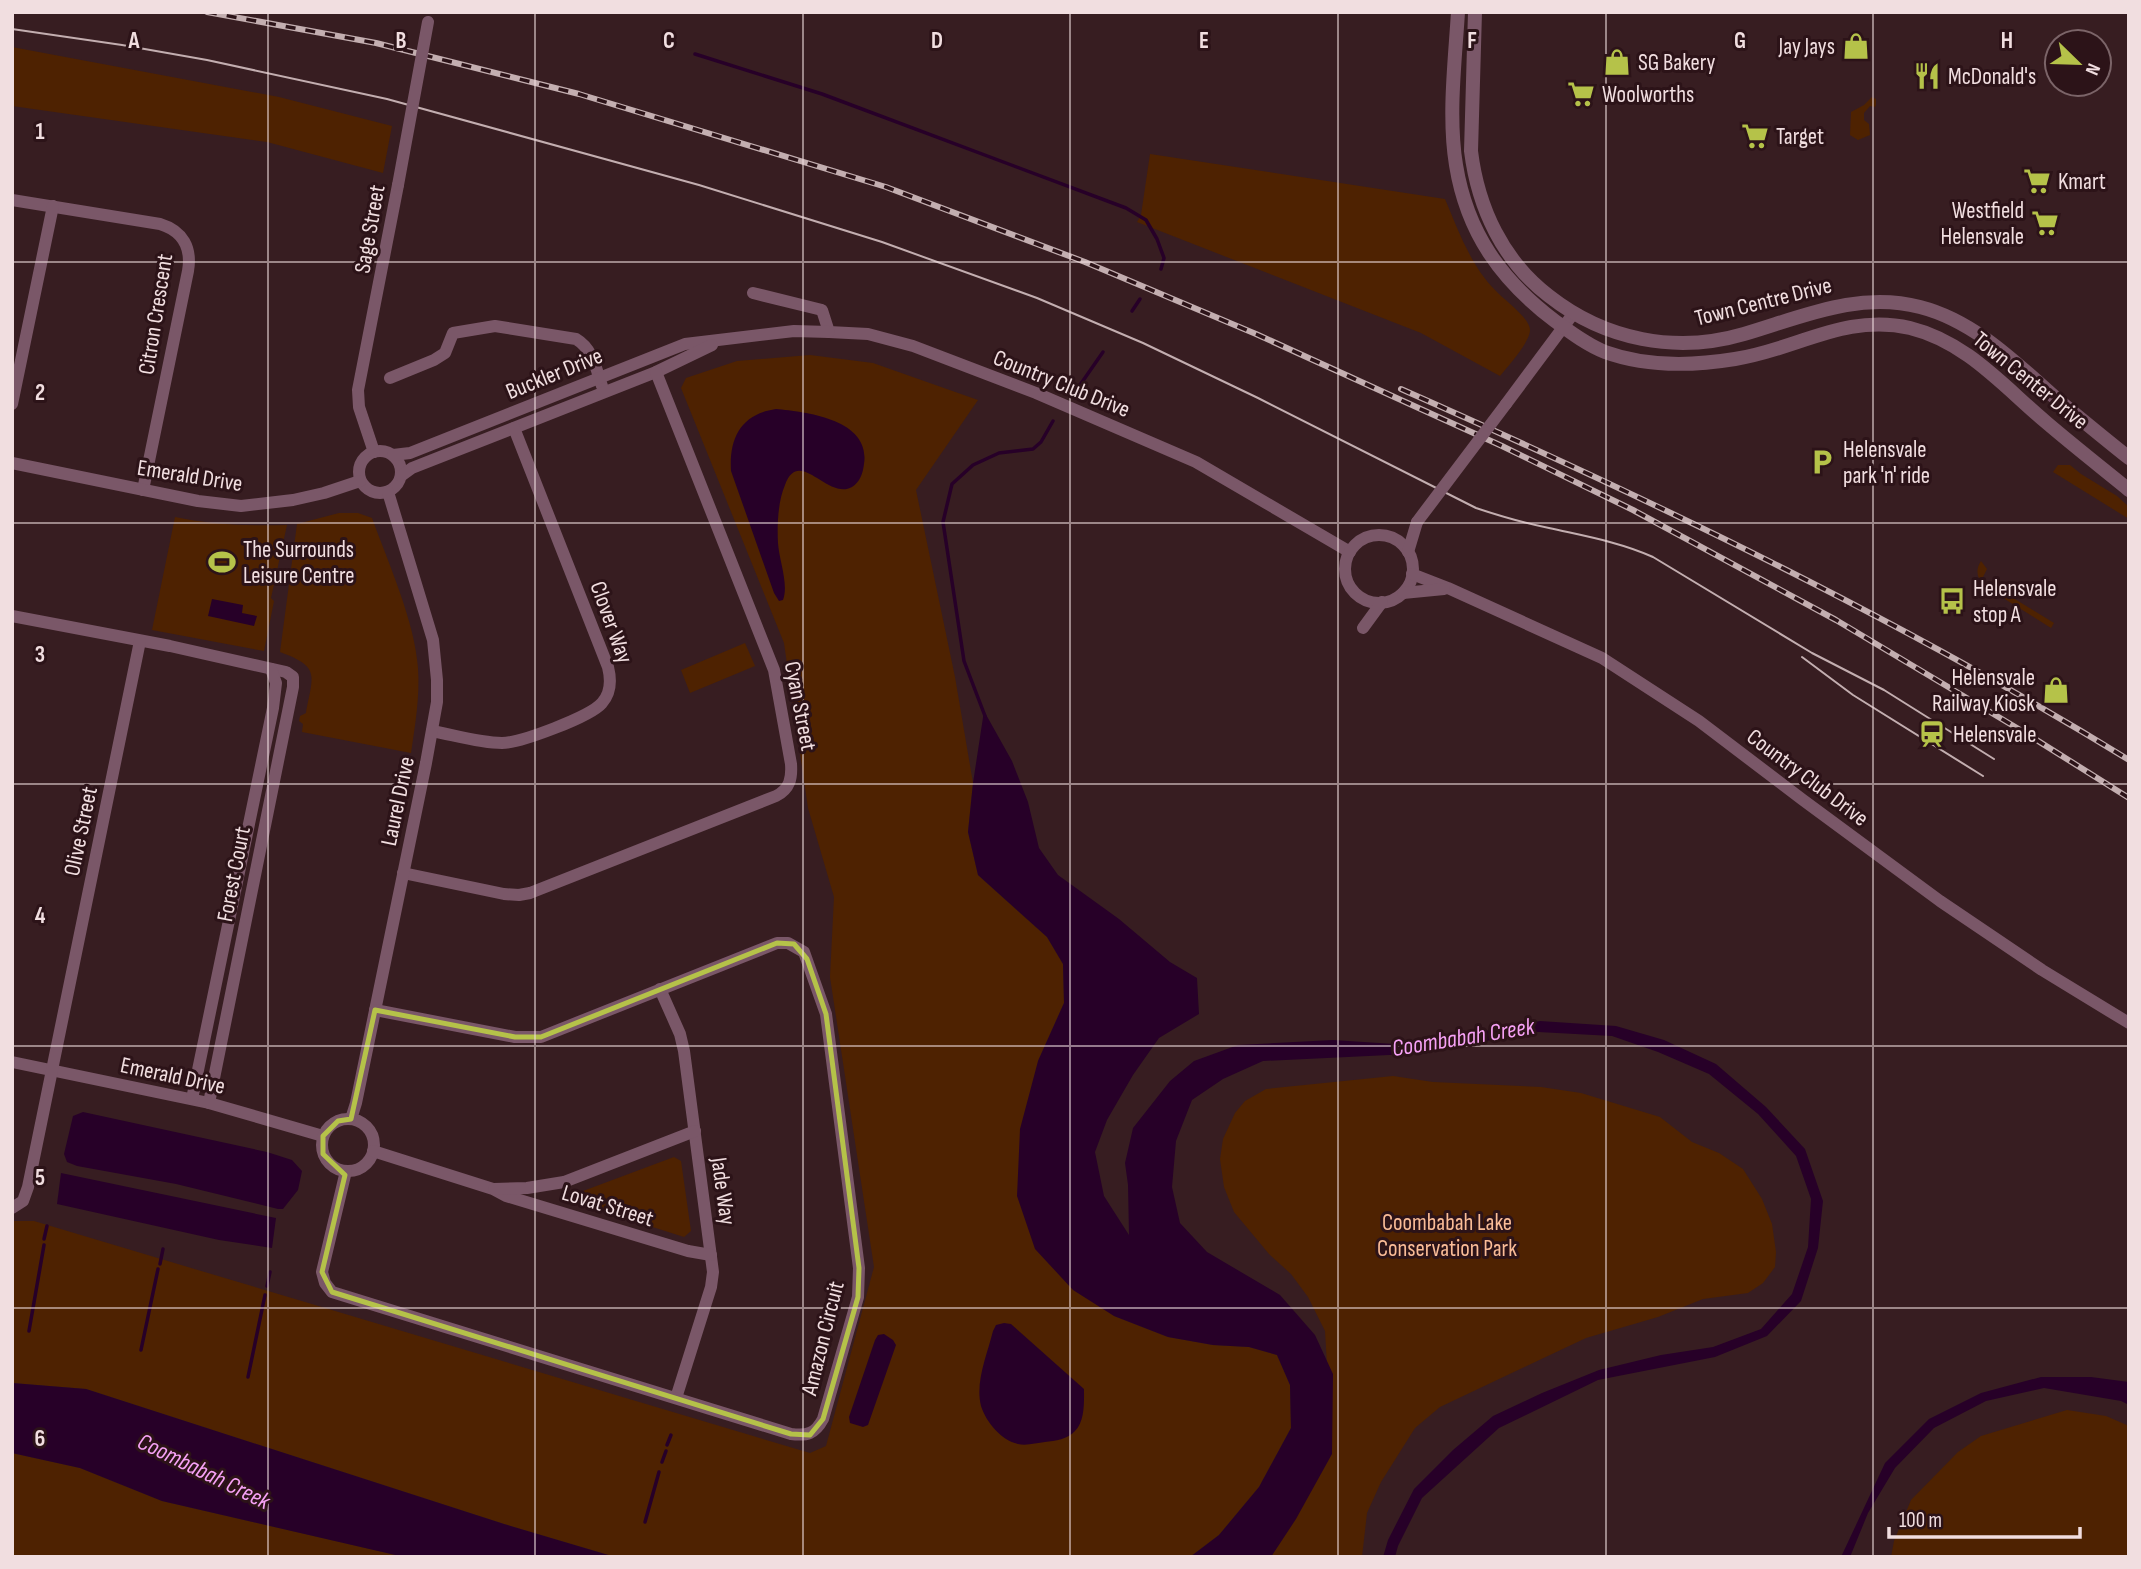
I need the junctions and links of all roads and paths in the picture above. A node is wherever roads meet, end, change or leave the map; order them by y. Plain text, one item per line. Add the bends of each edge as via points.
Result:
1 (1458, 12) edge
2 (1475, 12) edge
3 (428, 17) edge
4 (12, 201) edge
5 (53, 206) junction
6 (753, 293) dead end
7 (1573, 314) junction
8 (1894, 325) joint
9 (1564, 328) junction
10 (829, 332) junction
11 (732, 338) junction
12 (656, 372) junction
13 (390, 378) dead end
14 (599, 378) junction
15 (605, 392) junction
16 (12, 404) edge
17 (2065, 406) joint
18 (514, 428) junction
19 (374, 452) junction
20 (393, 455) junction
21 (2129, 458) edge
22 (12, 463) edge
23 (401, 476) junction
24 (360, 481) junction
25 (143, 489) junction
26 (2129, 490) edge
27 (388, 492) junction
28 (1417, 522) junction
29 (1396, 540) junction
30 (1350, 552) junction
31 (1408, 552) junction
32 (1412, 574) junction
33 (1448, 588) junction
34 (1403, 593) junction
35 (1366, 599) junction
36 (1382, 602) junction
37 (12, 616) edge
38 (140, 641) junction
39 (271, 669) junction
40 (432, 731) junction
41 (403, 873) junction
42 (660, 989) junction
43 (375, 1010) junction
44 (2129, 1023) edge
45 (12, 1062) edge
46 (52, 1070) junction
47 (192, 1099) junction
48 (209, 1102) junction
49 (351, 1119) junction
50 (695, 1131) junction
51 (323, 1136) junction
52 (373, 1152) junction
53 (346, 1171) junction
54 (493, 1189) junction
55 (12, 1208) edge
56 (711, 1255) junction
57 (676, 1398) junction

1 - 9 street, Town Centre Drive via 1454,146 1468,214 1505,276
2 - 7 street, Town Centre Drive via 1471,151 1484,207 1519,267
3 - 19 street, Sage Street, bridge via 358,390
4 - 5 street, Citron Crescent
5 - 16 street
5 - 25 street, Citron Crescent via 160,224 177,232 187,246 188,271
6 - 10 street via 822,310
7 - 9 street
7 - 17 street, Town Centre Drive via 1632,338 1666,344 1720,340 1850,303 1918,306 1949,317 1987,340
8 - 9 street, Town Centre Drive via 1844,327 1735,359 1672,364 1602,351
8 - 26 street, Town Center Drive via 1932,335 1982,365
9 - 28 street, bridge
10 - 11 street, Buckler Drive
10 - 30 street, Country Club Drive via 868,334 914,346 1036,393 1196,462
11 - 12 street, Buckler Drive
11 - 14 street, Buckler Drive via 685,344
12 - 15 street, Buckler Drive
12 - 41 street, Cyan Street via 775,670 791,764 789,785 776,796 530,893 504,894
13 - 14 street via 445,353 453,333 495,326 576,339 589,352
14 - 15 street
14 - 20 street, Buckler Drive via 410,453
15 - 18 street, Buckler Drive
17 - 21 street, Town Center Drive
18 - 23 street, Buckler Drive
18 - 40 street, Clover Way via 611,681 603,703 521,740 499,743
19 - 20 street
19 - 24 street via 362,460
20 - 23 street via 400,463
22 - 25 street, Emerald Drive
23 - 27 street
24 - 25 street, Emerald Drive via 293,500 241,506
24 - 27 street via 369,491
27 - 40 street, Laurel Drive via 433,640 437,680
28 - 29 street
28 - 31 street
29 - 30 street via 1376,535 1360,541
29 - 31 street
30 - 35 street via 1346,578 1353,591
31 - 32 street
32 - 33 street, Country Club Drive
32 - 34 street
33 - 34 street
33 - 44 street, Country Club Drive via 1602,658 1699,721 1940,901
34 - 36 street
35 - 36 street
35 - 36 street via 1363,628
37 - 38 street, Forest Court
38 - 39 street, Forest Court
38 - 46 street, Olive Street
39 - 47 street, Forest Court via 276,683 273,708
39 - 48 street, Forest Court via 293,677 293,687
40 - 41 street, Laurel Drive
41 - 43 street, Laurel Drive
42 - 43 street, Amazon Circuit via 528,1038
42 - 50 street, Jade Way via 682,1043
42 - 57 street, Amazon Circuit via 777,943 794,944 804,952 826,1014 859,1268 858,1297 844,1349 823,1419 810,1434 791,1434
43 - 49 street, Laurel Drive
45 - 46 street, Emerald Drive
46 - 47 street, Emerald Drive
46 - 55 street, Olive Street via 26,1195
47 - 48 street, Emerald Drive
48 - 51 street, Emerald Drive
49 - 51 street via 338,1121
49 - 52 street via 366,1126 374,1142
50 - 54 street, Lovat Street via 564,1182
50 - 56 street, Jade Way
51 - 53 street via 328,1162
52 - 53 street via 363,1167
52 - 54 street, Lovat Street
53 - 57 street, Amazon Circuit via 322,1272 332,1292
54 - 56 street, Lovat Street
56 - 57 street, Jade Way via 711,1287

